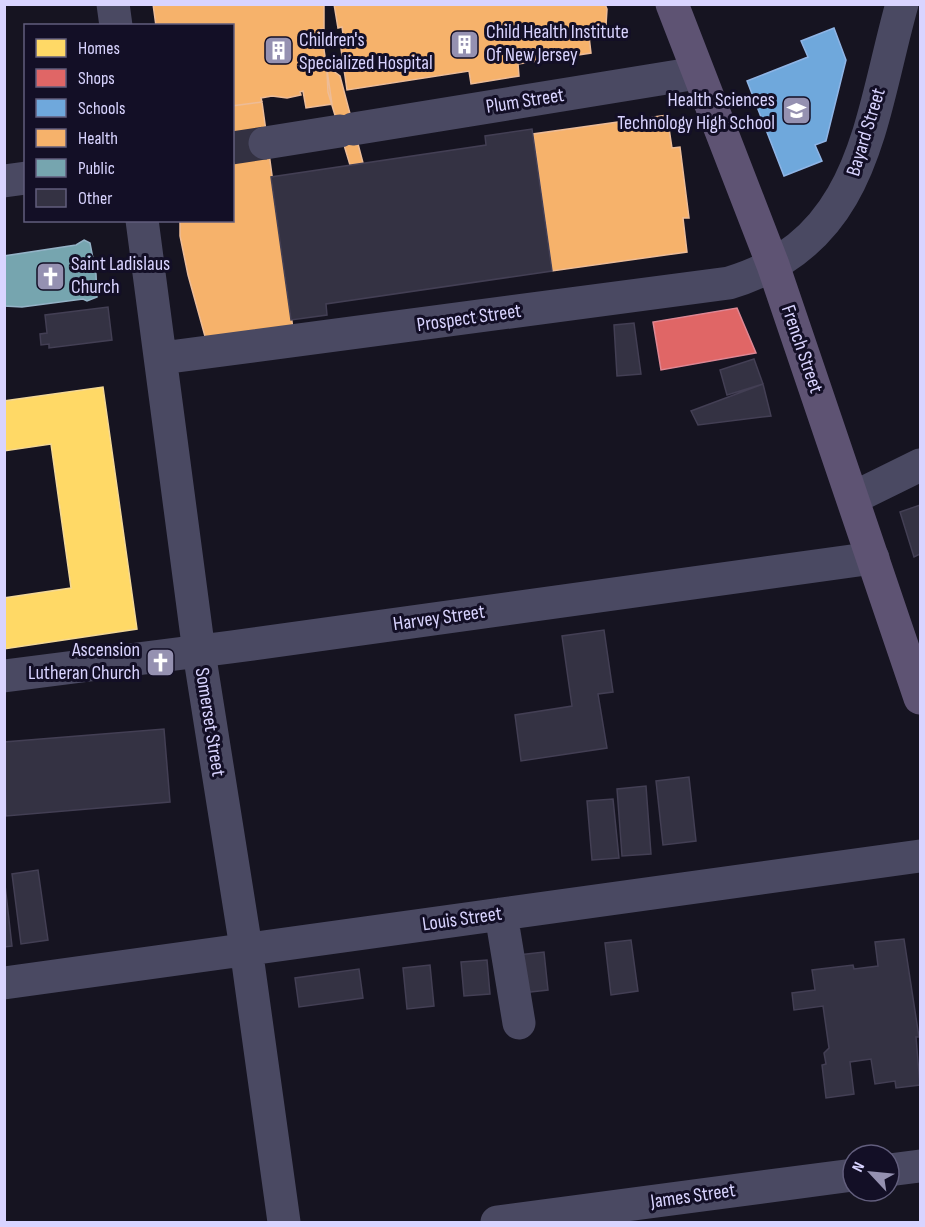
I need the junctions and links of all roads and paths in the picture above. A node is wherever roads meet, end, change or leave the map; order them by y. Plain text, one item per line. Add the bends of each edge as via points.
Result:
1 (113, 4) edge
2 (672, 4) edge
3 (902, 4) edge
4 (116, 24) edge
5 (697, 73) junction
6 (265, 142) tunnel mouth
7 (24, 178) edge
8 (4, 181) edge
9 (142, 222) edge
10 (773, 265) junction
11 (162, 358) junction
12 (921, 465) edge
13 (853, 498) junction
14 (873, 558) junction
15 (199, 652) junction
16 (4, 676) edge
17 (921, 698) edge
18 (921, 856) edge
19 (501, 914) junction
20 (246, 948) junction
21 (4, 983) edge
22 (519, 1023) dead end
23 (921, 1166) edge
24 (901, 1168) edge
25 (841, 1177) edge
26 (284, 1222) edge
27 (497, 1222) edge

1 - 4 street
2 - 5 main road, French Street
3 - 10 street, Bayard Street via 865,145 846,190 815,234 794,254
5 - 6 street, Plum Street
5 - 10 main road, French Street
7 - 8 street
9 - 11 street, Somerset Street
10 - 11 street, Prospect Street via 729,283
10 - 13 main road, French Street
11 - 15 street, Somerset Street
12 - 13 street
13 - 14 main road, French Street
14 - 15 street, Harvey Street
14 - 17 main road, French Street
15 - 16 street, Harvey Street
15 - 20 street, Somerset Street
18 - 19 street, Louis Street
19 - 20 street, Louis Street
19 - 22 street
20 - 21 street, Louis Street
20 - 26 street, Somerset Street
23 - 24 street
25 - 27 street, James Street

